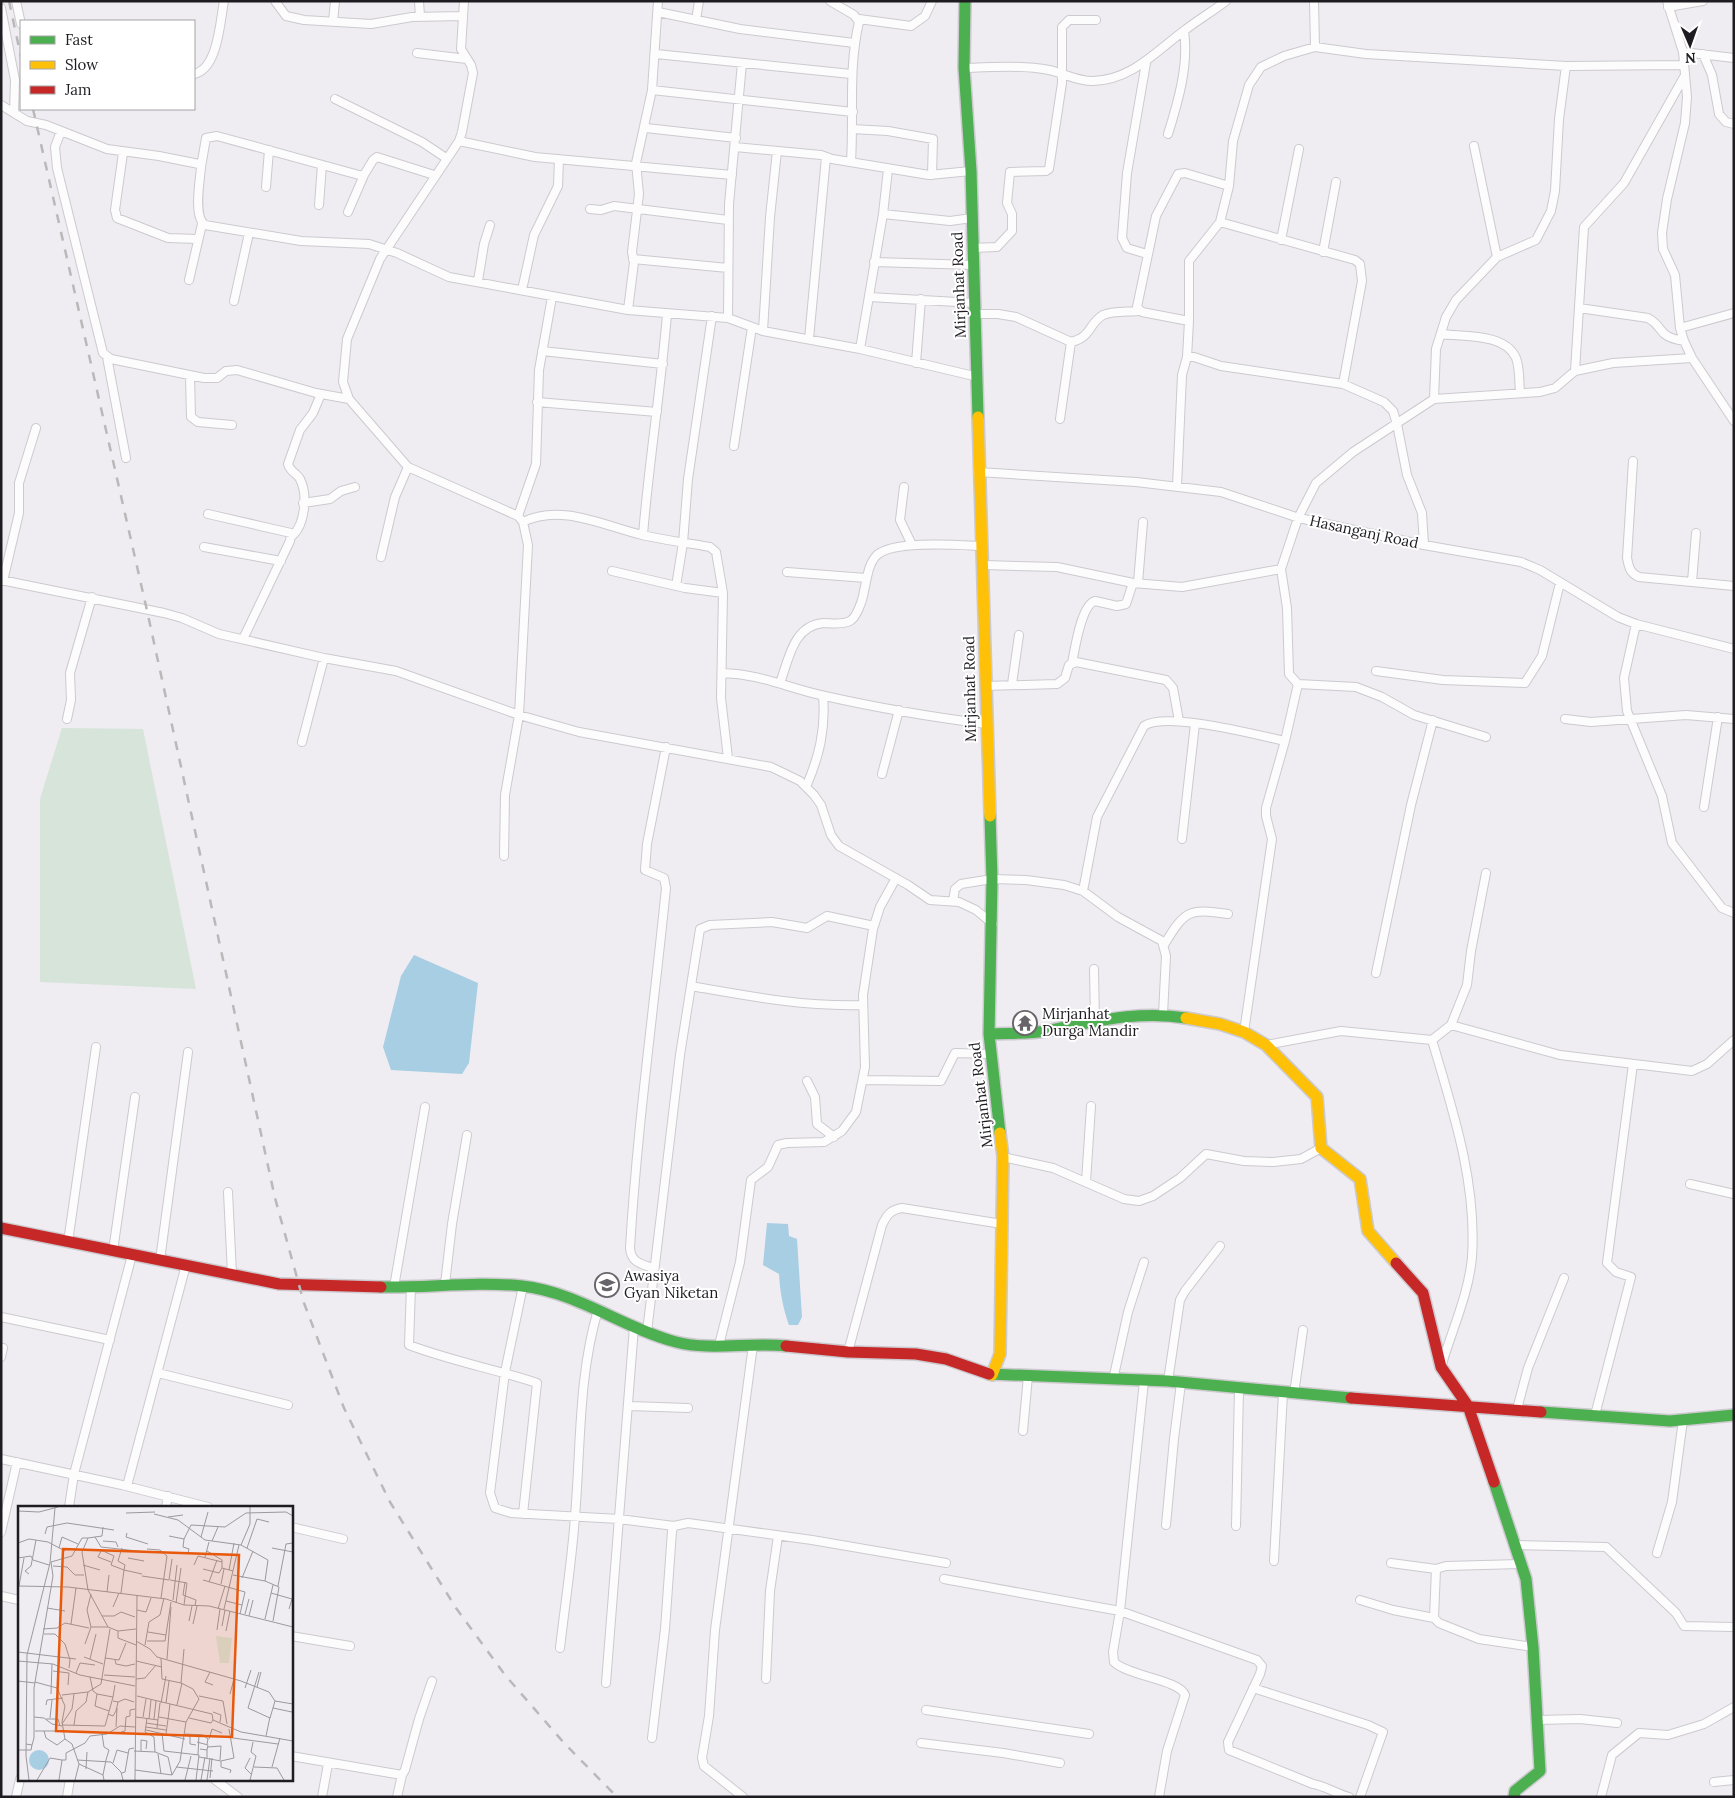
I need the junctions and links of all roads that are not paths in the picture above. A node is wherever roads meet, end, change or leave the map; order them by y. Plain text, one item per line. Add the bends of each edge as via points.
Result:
1 (16, 1) edge
2 (224, 1) edge
3 (275, 1) edge
4 (335, 1) edge
5 (419, 1) edge
6 (464, 1) edge
7 (658, 1) edge
8 (700, 1) edge
9 (830, 1) edge
10 (932, 1) edge
11 (965, 1) edge
12 (1226, 1) edge
13 (1314, 1) edge
14 (1703, 1) edge
15 (1668, 4) edge
16 (1, 8) edge
17 (658, 12) junction
18 (420, 16) junction
19 (463, 16) junction
20 (859, 19) junction
21 (20, 20) edge
22 (696, 20) junction
23 (1096, 20) dead end
24 (333, 22) junction
25 (1184, 31) junction
26 (854, 43) junction
27 (1315, 47) junction
28 (1683, 52) junction
29 (417, 53) dead end
30 (656, 54) junction
31 (1703, 54) junction
32 (1734, 58) edge
33 (467, 59) junction
34 (742, 63) junction
35 (1146, 63) junction
36 (1683, 65) junction
37 (1566, 66) junction
38 (964, 68) junction
39 (195, 74) edge
40 (851, 74) junction
41 (1062, 74) junction
42 (1684, 76) junction
43 (652, 90) junction
44 (335, 99) dead end
45 (738, 100) junction
46 (1, 105) edge
47 (853, 112) junction
48 (14, 113) junction
49 (1734, 124) edge
50 (646, 128) junction
51 (852, 129) junction
52 (61, 131) junction
53 (1168, 134) dead end
54 (736, 138) junction
55 (459, 141) junction
56 (1474, 146) dead end
57 (735, 147) junction
58 (1299, 149) dead end
59 (270, 150) junction
60 (777, 151) junction
61 (123, 153) junction
62 (826, 157) junction
63 (446, 158) junction
64 (559, 159) junction
65 (851, 162) junction
66 (322, 165) junction
67 (201, 167) junction
68 (637, 167) junction
69 (888, 169) junction
70 (971, 171) junction
71 (364, 174) junction
72 (434, 175) junction
73 (732, 175) junction
74 (932, 175) junction
75 (1336, 182) dead end
76 (1229, 186) junction
77 (266, 187) dead end
78 (318, 205) dead end
79 (638, 208) junction
80 (590, 209) dead end
81 (348, 212) dead end
82 (883, 214) junction
83 (972, 218) junction
84 (728, 220) junction
85 (1220, 222) junction
86 (202, 224) junction
87 (490, 224) dead end
88 (249, 233) junction
89 (198, 239) junction
90 (1281, 240) junction
91 (972, 248) junction
92 (387, 249) junction
93 (1323, 252) junction
94 (1147, 254) junction
95 (1498, 257) junction
96 (633, 259) junction
97 (874, 262) junction
98 (974, 265) junction
99 (728, 268) junction
100 (189, 280) dead end
101 (478, 281) junction
102 (522, 290) junction
103 (552, 297) junction
104 (869, 297) junction
105 (922, 299) junction
106 (234, 301) dead end
107 (975, 308) junction
108 (1579, 308) junction
109 (628, 310) junction
110 (1138, 311) junction
111 (1734, 313) edge
112 (667, 314) junction
113 (712, 316) junction
114 (728, 318) junction
115 (1190, 321) junction
116 (752, 326) junction
117 (1680, 328) junction
118 (763, 331) junction
119 (1441, 334) junction
120 (809, 339) junction
121 (1684, 341) junction
122 (1071, 342) junction
123 (860, 349) junction
124 (542, 350) junction
125 (107, 357) junction
126 (1187, 357) junction
127 (1692, 358) junction
128 (916, 363) junction
129 (663, 364) junction
130 (1575, 371) junction
131 (190, 376) junction
132 (978, 377) junction
133 (1343, 384) junction
134 (321, 394) junction
135 (1520, 394) junction
136 (349, 399) junction
137 (1434, 399) junction
138 (537, 402) junction
139 (657, 412) junction
140 (1060, 419) dead end
141 (1734, 420) edge
142 (1397, 424) junction
143 (232, 425) dead end
144 (36, 428) dead end
145 (734, 446) dead end
146 (126, 458) dead end
147 (1633, 462) dead end
148 (408, 467) junction
149 (978, 472) junction
150 (1177, 486) junction
151 (904, 487) dead end
152 (355, 488) dead end
153 (303, 503) junction
154 (208, 514) dead end
155 (1299, 518) junction
156 (521, 519) junction
157 (1143, 522) dead end
158 (1696, 532) dead end
159 (643, 535) junction
160 (292, 536) junction
161 (683, 542) junction
162 (912, 545) junction
163 (1424, 545) junction
164 (982, 546) junction
165 (204, 547) dead end
166 (381, 557) dead end
167 (280, 561) junction
168 (982, 565) junction
169 (1281, 569) junction
170 (612, 570) dead end
171 (787, 572) dead end
172 (866, 578) junction
173 (2, 580) edge
174 (1692, 582) junction
175 (1136, 583) junction
176 (1560, 583) junction
177 (676, 586) junction
178 (1734, 586) edge
179 (723, 592) junction
180 (92, 597) junction
181 (1636, 624) junction
182 (1019, 635) dead end
183 (243, 639) junction
184 (1734, 649) edge
185 (324, 658) junction
186 (1072, 663) junction
187 (1376, 671) dead end
188 (722, 673) junction
189 (780, 683) junction
190 (1012, 684) junction
191 (1298, 684) junction
192 (985, 686) junction
193 (823, 696) junction
194 (899, 710) junction
195 (519, 715) junction
196 (1718, 718) junction
197 (1734, 718) edge
198 (66, 719) dead end
199 (1565, 719) dead end
200 (1433, 720) junction
201 (1179, 721) junction
202 (1632, 721) junction
203 (986, 724) junction
204 (1196, 724) junction
205 (1486, 737) dead end
206 (1285, 741) junction
207 (302, 742) dead end
208 (666, 747) junction
209 (728, 758) junction
210 (882, 774) dead end
211 (806, 787) junction
212 (1704, 807) dead end
213 (1182, 840) dead end
214 (504, 856) dead end
215 (1486, 873) dead end
216 (896, 878) junction
217 (992, 879) junction
218 (1083, 891) junction
219 (953, 900) junction
220 (1734, 913) edge
221 (1228, 914) dead end
222 (993, 924) junction
223 (874, 926) junction
224 (1164, 945) junction
225 (1094, 969) dead end
226 (1376, 973) dead end
227 (691, 986) junction
228 (862, 1005) junction
229 (1163, 1014) junction
230 (1094, 1021) junction
231 (1451, 1025) junction
232 (1244, 1032) junction
233 (988, 1034) junction
234 (1432, 1040) junction
235 (1734, 1040) edge
236 (1266, 1045) junction
237 (96, 1048) dead end
238 (188, 1052) dead end
239 (991, 1054) junction
240 (1633, 1064) junction
241 (864, 1080) junction
242 (807, 1081) dead end
243 (135, 1097) dead end
244 (1091, 1106) dead end
245 (424, 1108) dead end
246 (467, 1135) dead end
247 (834, 1137) junction
248 (1320, 1148) junction
249 (1003, 1157) junction
250 (1086, 1182) junction
251 (1690, 1184) dead end
252 (228, 1192) dead end
253 (1734, 1194) edge
254 (1002, 1224) junction
255 (1, 1228) edge
256 (68, 1242) junction
257 (1220, 1246) dead end
258 (113, 1251) junction
259 (132, 1255) junction
260 (160, 1260) junction
261 (1144, 1262) dead end
262 (186, 1265) junction
263 (653, 1268) junction
264 (232, 1274) junction
265 (1564, 1278) dead end
266 (445, 1284) junction
267 (411, 1286) junction
268 (523, 1286) junction
269 (394, 1287) junction
270 (598, 1310) junction
271 (1, 1318) edge
272 (634, 1327) junction
273 (1303, 1330) dead end
274 (647, 1332) junction
275 (110, 1340) junction
276 (754, 1345) junction
277 (719, 1346) junction
278 (3, 1348) dead end
279 (848, 1352) junction
280 (1, 1357) edge
281 (1440, 1368) junction
282 (504, 1372) junction
283 (158, 1373) junction
284 (992, 1375) junction
285 (1028, 1376) junction
286 (1113, 1380) junction
287 (1144, 1380) junction
288 (1168, 1381) junction
289 (1181, 1383) junction
290 (1239, 1389) junction
291 (1288, 1393) junction
292 (288, 1405) dead end
293 (630, 1406) junction
294 (1468, 1406) junction
295 (688, 1408) dead end
296 (1517, 1409) junction
297 (1595, 1415) junction
298 (1734, 1415) edge
299 (1682, 1420) junction
300 (1023, 1431) dead end
301 (1, 1459) edge
302 (18, 1462) junction
303 (74, 1474) junction
304 (127, 1486) junction
305 (168, 1496) junction
306 (69, 1506) edge
307 (166, 1506) edge
308 (204, 1506) edge
309 (523, 1514) junction
310 (575, 1516) junction
311 (619, 1519) junction
312 (1166, 1525) dead end
313 (674, 1526) junction
314 (1236, 1526) dead end
315 (292, 1527) edge
316 (728, 1529) junction
317 (1, 1532) edge
318 (778, 1536) junction
319 (343, 1539) dead end
320 (1514, 1545) junction
321 (1657, 1553) dead end
322 (1274, 1561) dead end
323 (946, 1563) dead end
324 (1391, 1563) dead end
325 (1520, 1564) junction
326 (1436, 1570) junction
327 (944, 1579) dead end
328 (1, 1596) edge
329 (18, 1600) edge
330 (1360, 1600) dead end
331 (1120, 1612) junction
332 (1434, 1618) junction
333 (1734, 1627) edge
334 (292, 1636) edge
335 (350, 1646) dead end
336 (1533, 1647) junction
337 (560, 1648) dead end
338 (766, 1679) dead end
339 (432, 1681) dead end
340 (606, 1683) dead end
341 (1254, 1688) junction
342 (1734, 1707) edge
343 (926, 1710) dead end
344 (1537, 1720) junction
345 (1617, 1723) dead end
346 (1090, 1734) dead end
347 (652, 1738) dead end
348 (921, 1743) dead end
349 (292, 1756) edge
350 (1060, 1763) dead end
351 (328, 1764) junction
352 (402, 1775) junction
353 (20, 1780) edge
354 (70, 1780) edge
355 (215, 1780) edge
356 (1734, 1780) edge
357 (1714, 1782) dead end
358 (16, 1797) edge
359 (66, 1797) edge
360 (238, 1797) edge
361 (322, 1797) edge
362 (397, 1797) edge
363 (743, 1797) edge
364 (1159, 1797) edge
365 (1349, 1797) edge
366 (1360, 1797) edge
367 (1514, 1797) edge
368 (1601, 1797) edge

1 - 21 street
2 - 39 street via 212,59 205,69
3 - 24 street via 286,16
4 - 24 street
5 - 18 street
6 - 19 street
7 - 17 street
8 - 22 street
9 - 20 street
10 - 20 street via 925,16 911,26
11 - 38 main road, Mirjanhat Road
12 - 25 street
13 - 27 street
14 - 15 street
15 - 28 street
16 - 48 street via 15,80
17 - 22 street
17 - 30 street
18 - 19 street
18 - 24 street via 371,24
19 - 33 street via 461,49
20 - 26 street
22 - 26 street
23 - 41 street via 1069,20 1065,23 1061,32
25 - 35 street
25 - 53 street via 1186,50 1180,93
26 - 40 street
27 - 37 street via 1366,54
27 - 76 street via 1284,56 1261,67 1253,76 1233,141
28 - 31 street
28 - 36 street
29 - 33 street
30 - 34 street
30 - 43 street
31 - 32 street
31 - 49 street via 1712,75 1719,114 1726,122
33 - 55 street via 473,73
34 - 40 street
34 - 45 street
35 - 41 street via 1126,74 1098,81 1076,80
35 - 94 street via 1127,173 1122,238 1127,248
36 - 37 street
36 - 42 street
37 - 95 street via 1551,211 1536,240
38 - 41 street via 1023,68
38 - 70 main road, Mirjanhat Road
40 - 47 street
41 - 91 street via 1050,169 1010,172 1007,203 1012,214 1012,231 997,247
42 - 108 street via 1624,183 1584,228
42 - 117 street via 1686,114 1666,199 1662,233 1663,249 1679,293
43 - 45 street
43 - 50 street
44 - 63 street via 422,142
45 - 47 street
45 - 54 street
46 - 48 street
47 - 51 street
48 - 52 street
50 - 54 street
50 - 68 street
51 - 65 street
51 - 74 street via 933,139
52 - 61 street
52 - 125 street via 55,148 56,168 101,348
54 - 57 street
55 - 63 street
55 - 64 street via 521,155
56 - 95 street
57 - 60 street
57 - 73 street
58 - 90 street
59 - 66 street
59 - 67 street via 222,137 209,137
59 - 77 street
60 - 62 street
60 - 118 street
61 - 67 street via 172,158
61 - 89 street via 116,218 168,238
62 - 65 street
62 - 120 street
63 - 72 street
64 - 68 street
64 - 102 street via 558,186 534,236
65 - 69 street
66 - 71 street via 359,176
66 - 78 street
67 - 86 street via 198,205
68 - 73 street
68 - 79 street
69 - 74 street
69 - 82 street
70 - 74 street
70 - 83 main road, Mirjanhat Road
71 - 72 street via 377,157
71 - 81 street
72 - 92 street
73 - 84 street
75 - 93 street
76 - 85 street
76 - 94 street via 1185,173 1178,174 1156,216
79 - 80 street via 610,206 601,210
79 - 84 street via 678,216
79 - 96 street
82 - 83 street via 950,221
82 - 97 street
83 - 91 main road, Mirjanhat Road
84 - 99 street
85 - 90 street
85 - 115 street via 1189,261
86 - 88 street
86 - 89 street
87 - 101 street
88 - 92 street via 310,242 360,243
88 - 106 street
89 - 100 street
90 - 93 street
91 - 98 main road, Mirjanhat Road
92 - 101 street via 442,275
92 - 136 street via 376,267 347,339 342,377
93 - 133 street via 1355,260 1362,271
94 - 110 street via 1136,307
95 - 119 street via 1456,300
96 - 99 street
96 - 109 street
97 - 98 street
97 - 104 street
98 - 107 main road, Mirjanhat Road
99 - 114 street
101 - 102 street
102 - 103 street
103 - 109 street
103 - 124 street
104 - 105 street
104 - 123 street
105 - 107 street
105 - 128 street
107 - 122 street via 1016,317
107 - 132 main road, Mirjanhat Road
108 - 121 street via 1648,318 1664,335
108 - 130 street
109 - 112 street
110 - 115 street
110 - 122 street via 1106,314 1084,338
111 - 117 street
112 - 113 street
112 - 129 street
113 - 114 street
113 - 161 street via 688,479
114 - 116 street
115 - 126 street
116 - 118 street
116 - 145 street
117 - 121 street
118 - 120 street
119 - 135 street via 1487,339 1508,347 1518,364
119 - 137 street via 1436,349
120 - 123 street
121 - 127 street
122 - 140 street
123 - 128 street
124 - 129 street
124 - 138 street
125 - 131 street
125 - 146 street
126 - 133 street via 1228,367
126 - 150 street via 1182,375
127 - 130 street via 1613,364
127 - 141 street
128 - 132 street
129 - 139 street
130 - 135 street via 1555,388
131 - 134 street via 213,378 222,376 226,371 237,370
131 - 143 street via 191,417 198,422
132 - 149 main road, Mirjanhat Road
133 - 142 street via 1384,402
134 - 136 street
134 - 153 street via 313,413 300,430 288,464 301,481
135 - 137 street
136 - 148 street
137 - 142 street
138 - 139 street
138 - 156 street via 536,464
139 - 159 street
142 - 155 street via 1353,452 1316,483
142 - 163 street via 1407,475 1422,513
144 - 173 street via 19,483 19,513
147 - 174 street via 1629,569 1639,577
148 - 156 street
148 - 166 street via 395,498
149 - 150 street, Hasanganj Road
149 - 164 main road, Mirjanhat Road
150 - 155 street, Hasanganj Road via 1221,492
151 - 162 street via 900,520
152 - 153 street via 341,491 330,499
153 - 160 street via 300,527
154 - 160 street via 288,531
155 - 163 street, Hasanganj Road
155 - 169 street
156 - 159 street via 549,515 591,519
156 - 195 street via 528,545
157 - 175 street
158 - 174 street
159 - 161 street
160 - 167 street
161 - 177 street
161 - 179 street via 716,552
162 - 164 street
162 - 172 street via 878,554
163 - 176 street, Hasanganj Road via 1521,562
164 - 168 main road, Mirjanhat Road
165 - 167 street
167 - 183 street
168 - 175 street via 1057,567
168 - 192 main road, Mirjanhat Road
169 - 175 street via 1192,587
169 - 191 street via 1287,608 1289,674
170 - 177 street
171 - 172 street
172 - 189 street via 860,603 849,622 812,625 804,630 794,644
173 - 180 street
174 - 178 street
175 - 186 street via 1126,604 1117,606 1095,601 1089,605
176 - 181 street, Hasanganj Road
176 - 187 street via 1542,656 1525,683 1443,680
177 - 179 street
179 - 188 street
180 - 183 street via 182,618 219,634
180 - 198 street via 70,673 72,700
181 - 184 street, Hasanganj Road
181 - 202 street via 1624,678 1627,712
182 - 190 street
183 - 185 street
185 - 195 street via 396,671
185 - 207 street
186 - 190 street via 1065,678 1057,684
186 - 201 street via 1166,680 1173,688
188 - 189 street via 753,675
188 - 209 street via 721,698
189 - 193 street
190 - 192 street
191 - 200 street via 1356,687
191 - 206 street
192 - 203 main road, Mirjanhat Road
193 - 194 street
193 - 211 street via 822,738
194 - 203 street
194 - 210 street
195 - 208 street via 579,732
195 - 214 street via 505,794
196 - 197 street
196 - 202 street via 1686,715
196 - 212 street
199 - 202 street
200 - 205 street
200 - 226 street via 1411,805
201 - 204 street
201 - 218 street via 1152,723 1142,729 1097,817
202 - 220 street via 1662,796 1672,842 1722,908
203 - 217 main road, Mirjanhat Road
204 - 206 street
204 - 213 street
206 - 232 street via 1266,808 1272,839
208 - 209 street
208 - 263 street via 645,870 664,878 666,888 642,1097 630,1248 630,1256 635,1261
209 - 211 street via 771,767
211 - 216 street via 821,805 831,835 839,846
215 - 231 street via 1467,984
216 - 219 street via 930,900
216 - 223 street
217 - 218 street via 1026,880
217 - 219 street via 961,884
217 - 222 main road, Mirjanhat Road
218 - 224 street via 1118,917 1158,937
219 - 222 street via 965,904
221 - 224 street via 1202,910 1191,912
222 - 233 main road, Mirjanhat Road
223 - 227 street via 827,916 807,928 782,923 710,925 700,930
223 - 228 street
224 - 229 street
225 - 230 street
227 - 228 street via 822,1006
227 - 263 street
228 - 241 street via 866,1036
229 - 230 main road
229 - 232 main road via 1220,1024
230 - 233 main road via 1044,1032
231 - 234 street
231 - 240 street via 1560,1055
232 - 236 main road
233 - 239 main road, Mirjanhat Road
234 - 236 street via 1340,1031
234 - 281 street via 1460,1135 1472,1210 1470,1267
235 - 240 street via 1700,1069 1692,1071
236 - 248 main road via 1317,1097
237 - 256 street
238 - 260 street
239 - 241 street via 956,1053 941,1081
239 - 249 main road, Mirjanhat Road
240 - 297 street via 1607,1257 1607,1263 1616,1272 1631,1277
241 - 247 street via 856,1112
242 - 247 street via 815,1097 817,1124
243 - 258 street
244 - 250 street
245 - 269 street
246 - 266 street
247 - 277 street via 815,1144 780,1144 768,1166 751,1180 740,1262
248 - 250 street via 1301,1159 1273,1162 1206,1154 1154,1196 1138,1201 1124,1199
248 - 281 main road via 1360,1179 1368,1232 1423,1293
249 - 250 street via 1038,1163
249 - 254 main road, Mirjanhat Road
251 - 253 street
252 - 264 street
254 - 279 street via 893,1209 882,1225
254 - 284 main road, Mirjanhat Road via 1000,1354
255 - 256 main road
256 - 258 main road
257 - 288 street via 1180,1300
258 - 259 main road
259 - 260 main road
259 - 275 street
260 - 262 main road
261 - 286 street via 1128,1312
262 - 264 main road
262 - 283 street
263 - 274 street
264 - 269 main road via 301,1286
265 - 296 street via 1528,1368
266 - 267 main road
266 - 268 main road
267 - 269 main road
267 - 282 street via 409,1346
268 - 270 main road via 573,1299
268 - 282 street
270 - 272 main road
270 - 310 street via 585,1372
271 - 275 street
272 - 274 main road
272 - 293 street
273 - 291 street
274 - 277 main road via 676,1342
275 - 303 street
276 - 277 main road
276 - 279 main road
276 - 316 street
278 - 280 street
279 - 284 main road via 916,1354 946,1359
281 - 294 main road
282 - 309 street via 537,1383
282 - 309 street via 490,1493 495,1508
283 - 292 street
283 - 304 street
284 - 285 main road
285 - 286 main road
285 - 300 street
286 - 287 main road
287 - 288 main road
287 - 331 street
288 - 289 main road
289 - 290 main road
289 - 312 street
290 - 291 main road
290 - 314 street
291 - 294 main road
291 - 322 street
293 - 295 street
293 - 311 street
294 - 296 main road
294 - 320 main road
296 - 297 main road
297 - 299 main road via 1670,1422
298 - 299 main road
299 - 321 street via 1672,1502
301 - 302 street
302 - 303 street
302 - 317 street
303 - 304 street
303 - 306 street
304 - 305 street
305 - 307 street
305 - 308 street
309 - 310 street
310 - 311 street
310 - 337 street
311 - 313 street
311 - 340 street
313 - 316 street via 688,1523
313 - 347 street
315 - 319 street
316 - 318 street
316 - 363 street via 702,1758 704,1766
318 - 323 street
318 - 338 street via 770,1591
320 - 325 main road
320 - 333 street via 1606,1547 1676,1613 1684,1626
324 - 326 street
325 - 326 street via 1446,1566
325 - 336 main road via 1526,1579
326 - 332 street
327 - 331 street
328 - 329 street
330 - 332 street
331 - 341 street via 1257,1660 1262,1666
331 - 364 street via 1114,1662 1178,1687 1185,1695 1167,1752
332 - 336 street via 1479,1639
334 - 335 street
336 - 344 main road
339 - 352 street
341 - 365 street via 1228,1742 1229,1750
341 - 366 street via 1383,1732
342 - 368 street via 1704,1724 1668,1735 1639,1733 1612,1755
343 - 346 street
344 - 345 street via 1580,1719
344 - 367 main road via 1540,1771 1515,1791
348 - 350 street
349 - 351 street
351 - 352 street
351 - 361 street
352 - 362 street
353 - 358 street
354 - 359 street
355 - 360 street
356 - 357 street

